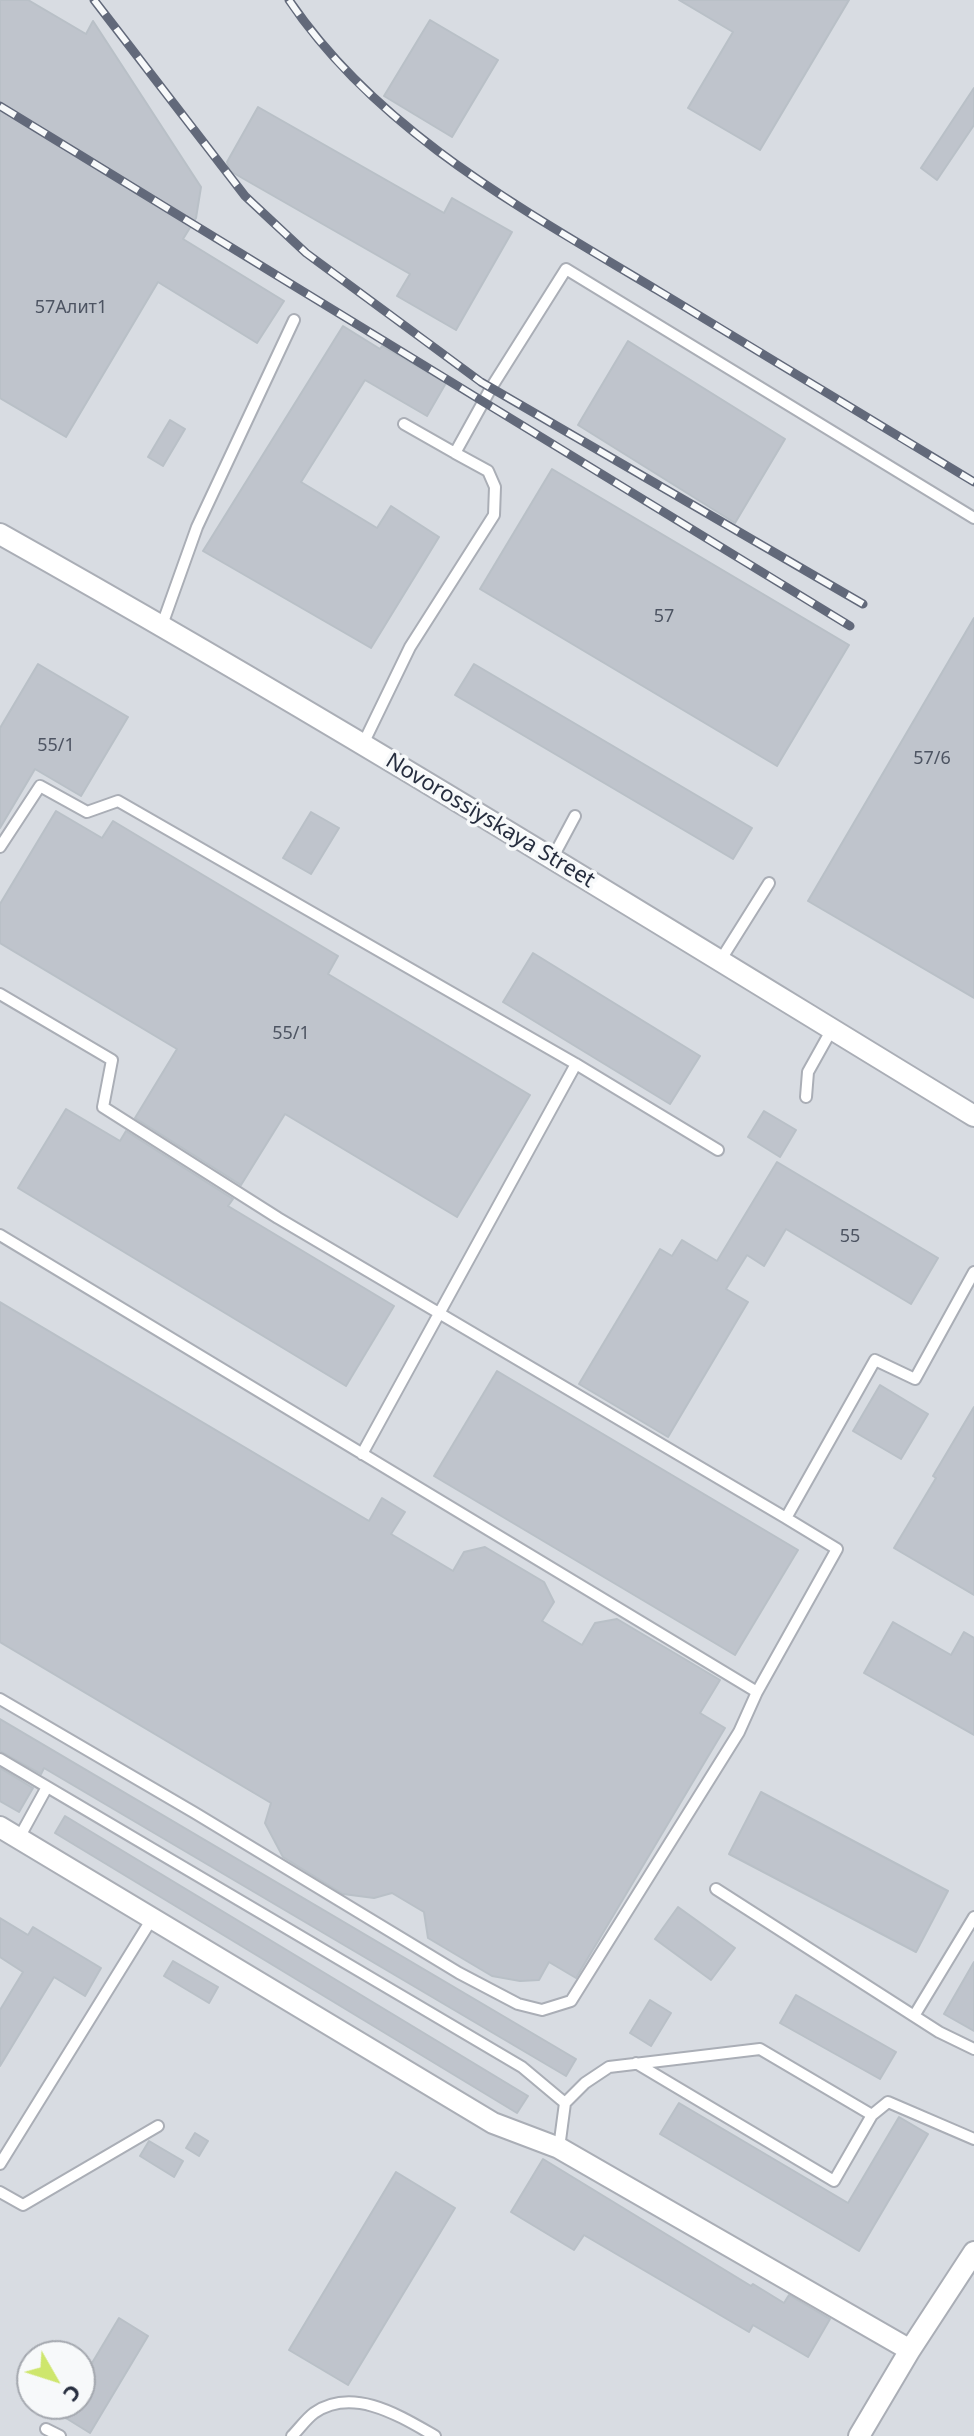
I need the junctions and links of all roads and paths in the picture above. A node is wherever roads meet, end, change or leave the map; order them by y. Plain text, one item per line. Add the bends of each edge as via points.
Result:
1 (294, 320) dead end
2 (404, 424) dead end
3 (455, 453) junction
4 (974, 518) edge
5 (0, 534) edge
6 (162, 625) junction
7 (363, 744) junction
8 (575, 816) dead end
9 (0, 847) edge
10 (552, 859) junction
11 (769, 883) dead end
12 (720, 961) junction
13 (0, 994) edge
14 (832, 1029) junction
15 (576, 1064) junction
16 (806, 1097) dead end
17 (974, 1116) edge
18 (718, 1150) dead end
19 (0, 1235) edge
20 (974, 1272) edge
21 (441, 1313) junction
22 (362, 1454) junction
23 (786, 1518) junction
24 (757, 1692) junction
25 (0, 1699) edge
26 (0, 1759) edge
27 (47, 1787) junction
28 (0, 1827) edge
29 (19, 1838) junction
30 (716, 1889) dead end
31 (153, 1917) junction
32 (974, 1917) edge
33 (914, 2016) junction
34 (974, 2049) edge
35 (636, 2063) junction
36 (565, 2103) junction
37 (872, 2115) junction
38 (158, 2126) dead end
39 (974, 2139) edge
40 (559, 2148) junction
41 (0, 2164) edge
42 (0, 2192) edge
43 (974, 2252) edge
44 (910, 2350) junction
45 (46, 2429) dead end
46 (60, 2436) edge
47 (292, 2436) edge
48 (435, 2436) edge
49 (859, 2436) edge

1 - 6 lane via 197,527
2 - 3 lane
3 - 4 lane via 566,269
3 - 7 lane via 488,471 495,487 494,515 410,647
5 - 6 street, Novorossiyskaya Street
6 - 7 street, Novorossiyskaya Street
7 - 10 street, Novorossiyskaya Street
8 - 10 lane
9 - 15 lane via 40,786 87,812 118,801
10 - 12 street, Novorossiyskaya Street
11 - 12 lane
12 - 14 street, Novorossiyskaya Street
13 - 21 lane via 112,1060 103,1107
14 - 16 lane via 808,1072
14 - 17 street, Novorossiyskaya Street
15 - 18 lane
15 - 21 lane
19 - 22 lane
20 - 23 lane via 915,1379 875,1360
21 - 22 lane
21 - 23 lane
22 - 24 lane
23 - 24 lane via 837,1549
24 - 25 lane via 739,1732 571,2001 542,2010 518,2004 459,1973
26 - 27 lane
27 - 29 lane
27 - 36 lane via 522,2067
28 - 29 street
29 - 31 street
30 - 33 lane
31 - 40 street via 493,2123
31 - 41 lane
32 - 33 lane
33 - 34 lane
35 - 36 lane via 609,2067
35 - 37 lane via 760,2049
35 - 37 lane via 834,2181
36 - 40 lane
37 - 39 lane via 888,2102
38 - 42 lane via 23,2205
40 - 44 street
43 - 44 street
44 - 49 street
45 - 46 lane
47 - 48 lane via 314,2413 341,2401 387,2410

